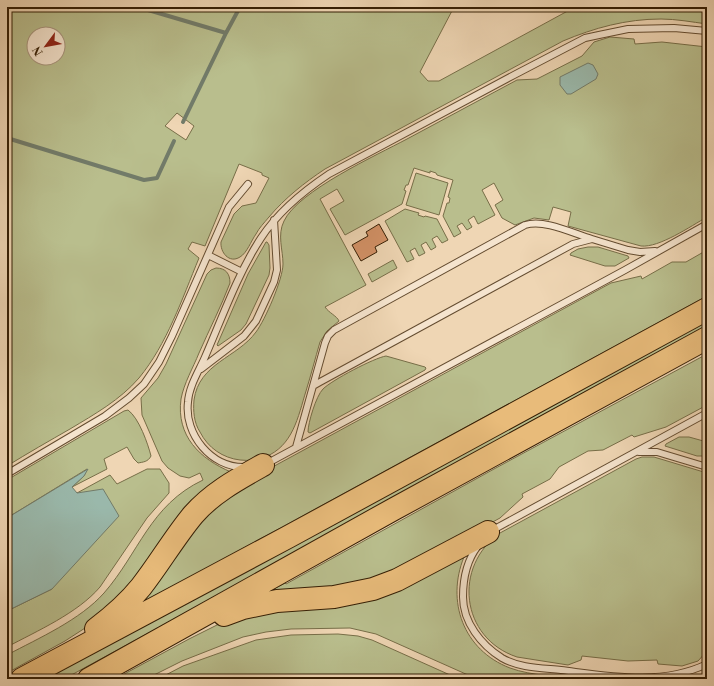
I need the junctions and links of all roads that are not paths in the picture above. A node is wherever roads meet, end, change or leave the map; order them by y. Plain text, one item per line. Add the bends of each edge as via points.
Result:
1 (707, 31) edge
2 (248, 184) dead end
3 (274, 220) junction
4 (707, 224) edge
5 (592, 239) junction
6 (658, 250) junction
7 (208, 255) junction
8 (242, 272) junction
9 (707, 309) edge
10 (707, 338) edge
11 (200, 370) junction
12 (313, 386) junction
13 (707, 413) edge
14 (296, 447) junction
15 (634, 453) junction
16 (263, 465) junction
17 (705, 465) edge
18 (7, 474) edge
19 (488, 532) junction
20 (148, 647) junction
21 (707, 664) edge
22 (28, 676) edge
23 (89, 679) edge

1 - 3 lane via 674,28 628,30 585,38 328,174 298,196
2 - 7 lane via 229,207
3 - 8 lane
3 - 11 lane via 277,270 256,321 244,336
4 - 6 lane
5 - 6 lane via 640,252
5 - 12 lane via 574,244
5 - 12 lane via 547,224 525,225 334,330 325,343
6 - 14 lane
7 - 8 lane
7 - 18 lane via 162,356 144,384 105,416
8 - 11 lane
9 - 22 highway
10 - 20 highway
11 - 16 lane via 188,402 188,419 195,437 204,449 221,461 242,467
12 - 14 lane
13 - 15 lane
14 - 16 lane
15 - 17 lane via 657,452
15 - 19 lane
16 - 22 highway via 211,498 194,514 140,588 106,621
19 - 20 highway via 397,580 373,589 334,597 277,601 243,608
19 - 21 lane via 474,551 467,567 463,584 463,602 468,620 477,636 488,648 503,658 521,665 626,678 663,676
20 - 23 highway

